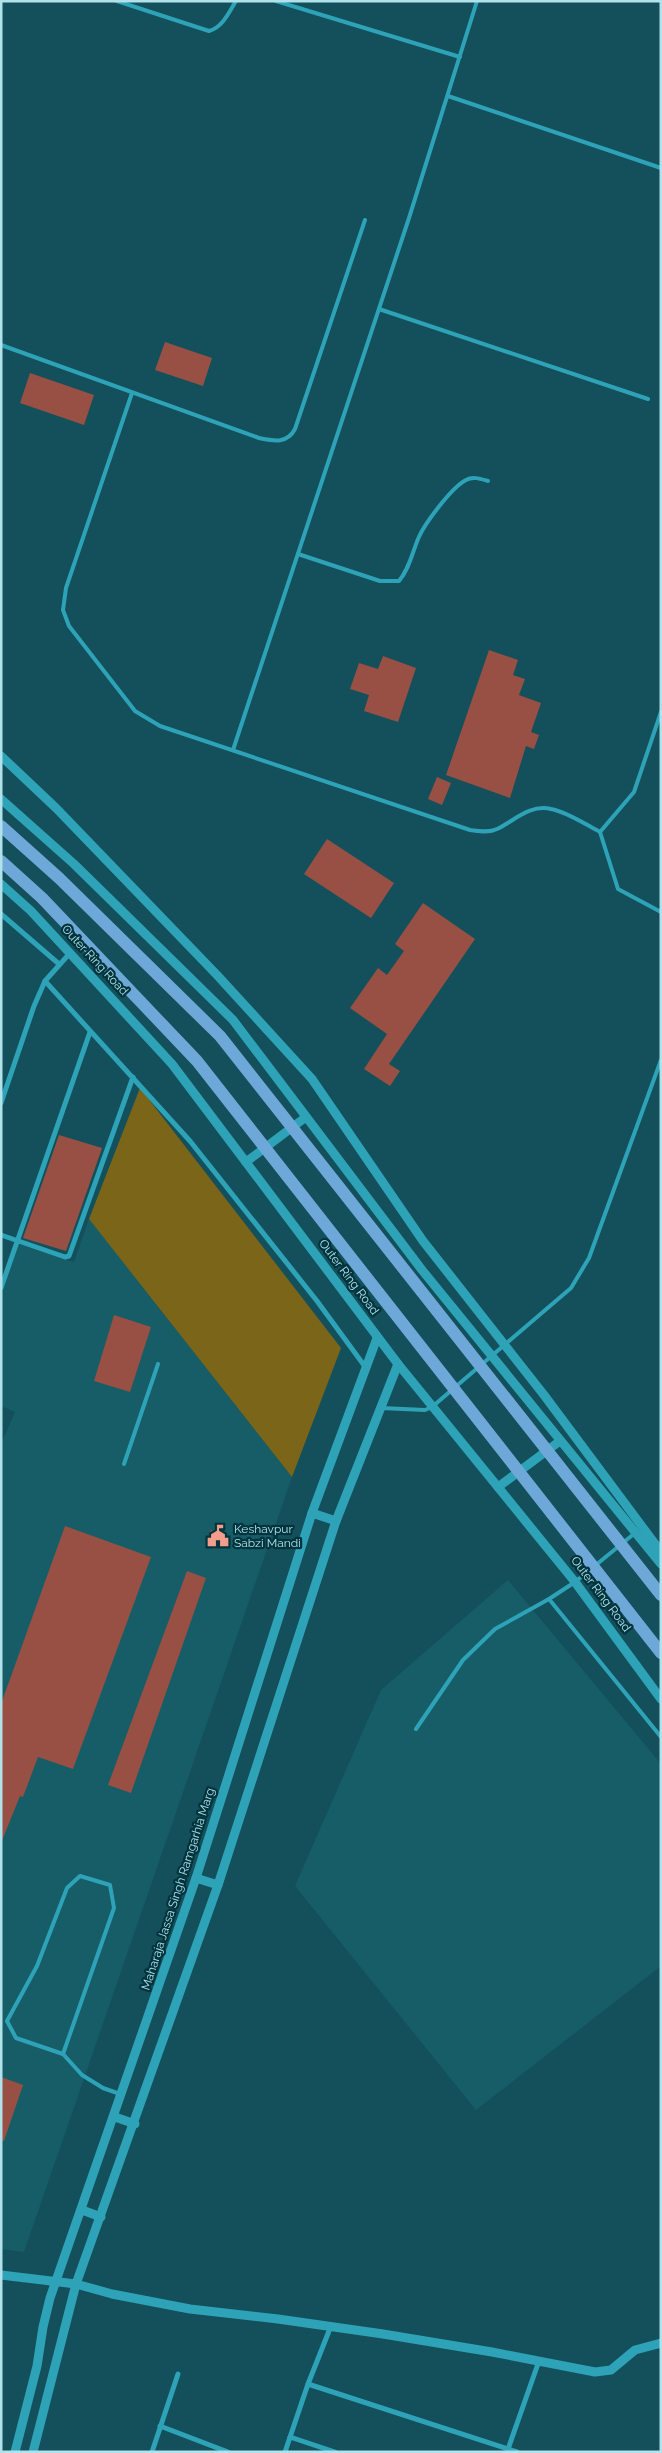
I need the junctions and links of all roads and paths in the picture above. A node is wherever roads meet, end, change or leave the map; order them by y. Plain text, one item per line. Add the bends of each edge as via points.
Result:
1 (117, 1) edge
2 (236, 1) edge
3 (276, 1) edge
4 (477, 1) edge
5 (460, 57) junction
6 (448, 96) junction
7 (661, 168) edge
8 (365, 220) dead end
9 (379, 309) junction
10 (1, 346) edge
11 (132, 393) junction
12 (648, 398) dead end
13 (488, 481) dead end
14 (298, 554) junction
15 (661, 712) edge
16 (233, 750) junction
17 (1, 756) edge
18 (1, 799) edge
19 (1, 826) edge
20 (600, 832) junction
21 (1, 861) edge
22 (1, 884) edge
23 (661, 912) edge
24 (1, 914) edge
25 (70, 953) junction
26 (59, 964) junction
27 (45, 982) junction
28 (90, 1032) junction
29 (661, 1060) edge
30 (133, 1077) junction
31 (1, 1103) edge
32 (306, 1117) junction
33 (246, 1162) junction
34 (1, 1236) edge
35 (17, 1241) junction
36 (1, 1288) edge
37 (377, 1338) junction
38 (505, 1345) junction
39 (492, 1357) junction
40 (158, 1364) dead end
41 (398, 1364) junction
42 (366, 1368) junction
43 (432, 1407) junction
44 (380, 1408) junction
45 (560, 1441) junction
46 (124, 1464) dead end
47 (498, 1487) junction
48 (312, 1513) junction
49 (336, 1521) junction
50 (635, 1533) junction
51 (661, 1552) edge
52 (661, 1564) edge
53 (575, 1582) junction
54 (661, 1595) edge
55 (548, 1599) junction
56 (661, 1653) edge
57 (661, 1699) edge
58 (416, 1729) dead end
59 (661, 1737) edge
60 (196, 1878) junction
61 (218, 1885) junction
62 (63, 2054) junction
63 (122, 2095) junction
64 (115, 2117) junction
65 (135, 2124) junction
66 (82, 2210) junction
67 (101, 2217) junction
68 (1, 2275) edge
69 (56, 2281) junction
70 (76, 2284) junction
71 (331, 2326) junction
72 (661, 2343) edge
73 (539, 2361) junction
74 (178, 2374) dead end
75 (308, 2384) junction
76 (160, 2426) junction
77 (290, 2436) junction
78 (507, 2450) edge
79 (15, 2452) edge
80 (33, 2452) edge
81 (152, 2452) edge
82 (228, 2452) edge
83 (285, 2452) edge
84 (335, 2452) edge
85 (518, 2452) edge

1 - 2 lane via 209,31 216,29
3 - 5 lane
4 - 5 lane
5 - 6 lane
6 - 7 lane
6 - 9 lane
8 - 11 lane via 291,436 274,441 259,438
9 - 12 lane
9 - 14 lane
10 - 11 lane
11 - 16 lane via 66,588 62,610 70,626 135,711 160,726
13 - 14 lane via 475,478 460,484 428,522 399,581 380,581
14 - 16 lane
15 - 20 lane via 634,792
16 - 20 lane via 470,830 487,832 529,811 544,808 558,811
17 - 38 street via 56,808 312,1079 423,1241
18 - 32 street via 74,864 233,1020
19 - 54 main road via 220,1036
20 - 23 lane via 618,889
21 - 56 main road, Outer Ring Road via 42,898 197,1060
22 - 25 street, Outer Ring Road
24 - 26 street
25 - 26 street
25 - 33 street, Outer Ring Road via 172,1064
26 - 27 street
27 - 28 street
27 - 31 street
28 - 30 street
28 - 35 street
29 - 38 lane via 589,1258 571,1288
30 - 35 street via 69,1256
30 - 42 street via 252,1218
32 - 33 street
32 - 39 street
33 - 37 street, Outer Ring Road
34 - 35 street
35 - 36 street
37 - 41 street, Outer Ring Road
37 - 42 street, Maharaja Jassa Singh Ramgarhia Marg
38 - 39 lane
38 - 51 street
39 - 43 lane
39 - 45 street
40 - 46 lane
41 - 43 street, Outer Ring Road
41 - 44 street
42 - 48 street, Maharaja Jassa Singh Ramgarhia Marg
43 - 44 lane via 425,1410
43 - 47 street, Outer Ring Road
44 - 49 street
45 - 47 street
45 - 50 street
47 - 53 street, Outer Ring Road
48 - 49 street
48 - 60 street, Maharaja Jassa Singh Ramgarhia Marg
49 - 61 street
50 - 52 street
50 - 53 lane
53 - 55 lane
53 - 57 street, Outer Ring Road
55 - 58 lane via 495,1629 463,1660
55 - 59 lane
60 - 61 street
60 - 63 street, Maharaja Jassa Singh Ramgarhia Marg
61 - 65 street
62 - 62 lane via 16,2038 7,2021 37,1966 67,1888 80,1876 110,1886 114,1908
62 - 63 lane via 82,2075
63 - 64 street, Maharaja Jassa Singh Ramgarhia Marg
64 - 65 street
64 - 66 street, Maharaja Jassa Singh Ramgarhia Marg
65 - 67 street
66 - 67 street
66 - 69 street, Maharaja Jassa Singh Ramgarhia Marg
67 - 70 street
68 - 69 street
69 - 70 street
69 - 79 street, Maharaja Jassa Singh Ramgarhia Marg
70 - 71 street via 190,2309
70 - 80 street
71 - 73 street
71 - 75 street
72 - 73 street via 635,2350 611,2370 595,2372
73 - 78 street
74 - 76 street
75 - 77 street
75 - 78 street
76 - 81 street
76 - 82 street
77 - 83 street
77 - 84 street
78 - 85 street

